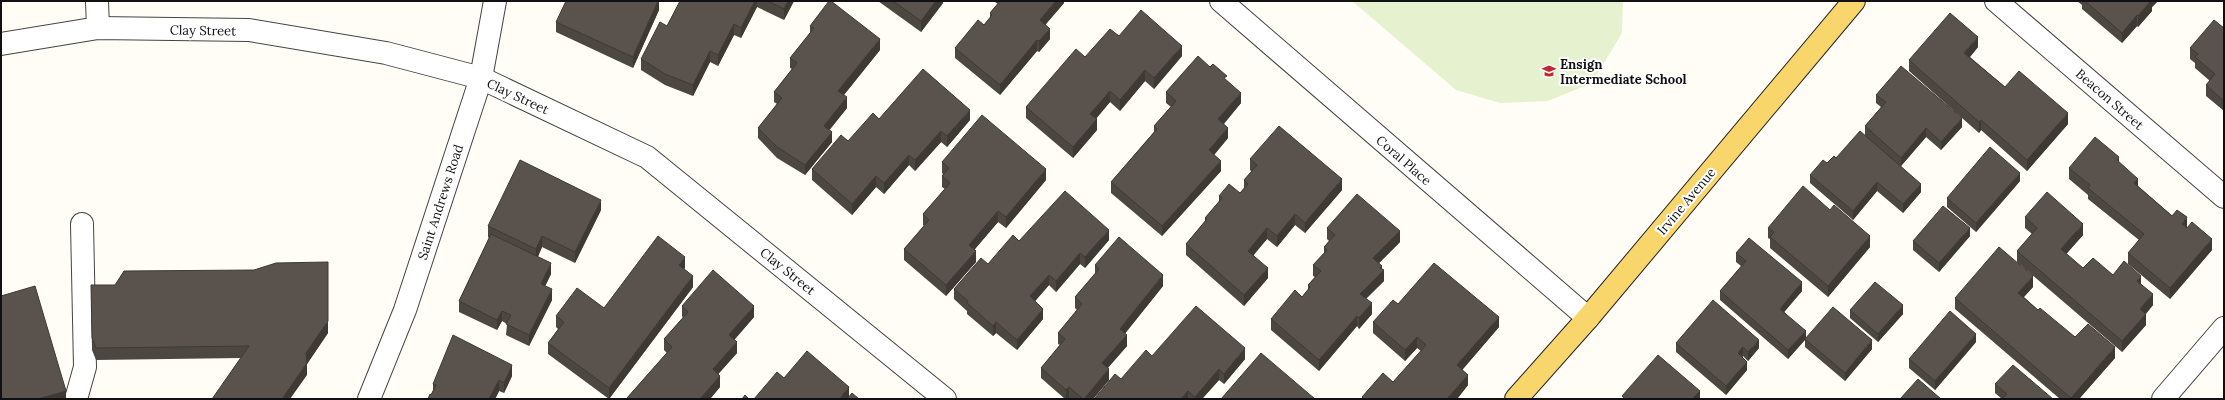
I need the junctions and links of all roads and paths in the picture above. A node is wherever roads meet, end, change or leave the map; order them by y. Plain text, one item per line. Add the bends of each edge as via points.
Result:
1 (97, 1) edge
2 (495, 1) edge
3 (1221, 1) edge
4 (1854, 1) edge
5 (1996, 1) edge
6 (98, 28) junction
7 (1, 44) edge
8 (482, 78) junction
9 (2224, 197) edge
10 (82, 224) dead end
11 (1588, 318) junction
12 (2224, 328) edge
13 (76, 399) edge
14 (369, 399) edge
15 (945, 399) edge
16 (1516, 399) edge
17 (2163, 399) edge

1 - 6 street
2 - 8 street, Saint Andrews Road
3 - 11 street, Coral Place
4 - 11 main road, Irvine Avenue
5 - 9 street, Beacon Street
6 - 7 street, Clay Street
6 - 8 street, Clay Street via 249,30 386,53
8 - 14 street, Saint Andrews Road via 405,310
8 - 15 street, Clay Street via 647,157
10 - 13 street via 85,367
11 - 16 main road, Irvine Avenue
12 - 17 street

